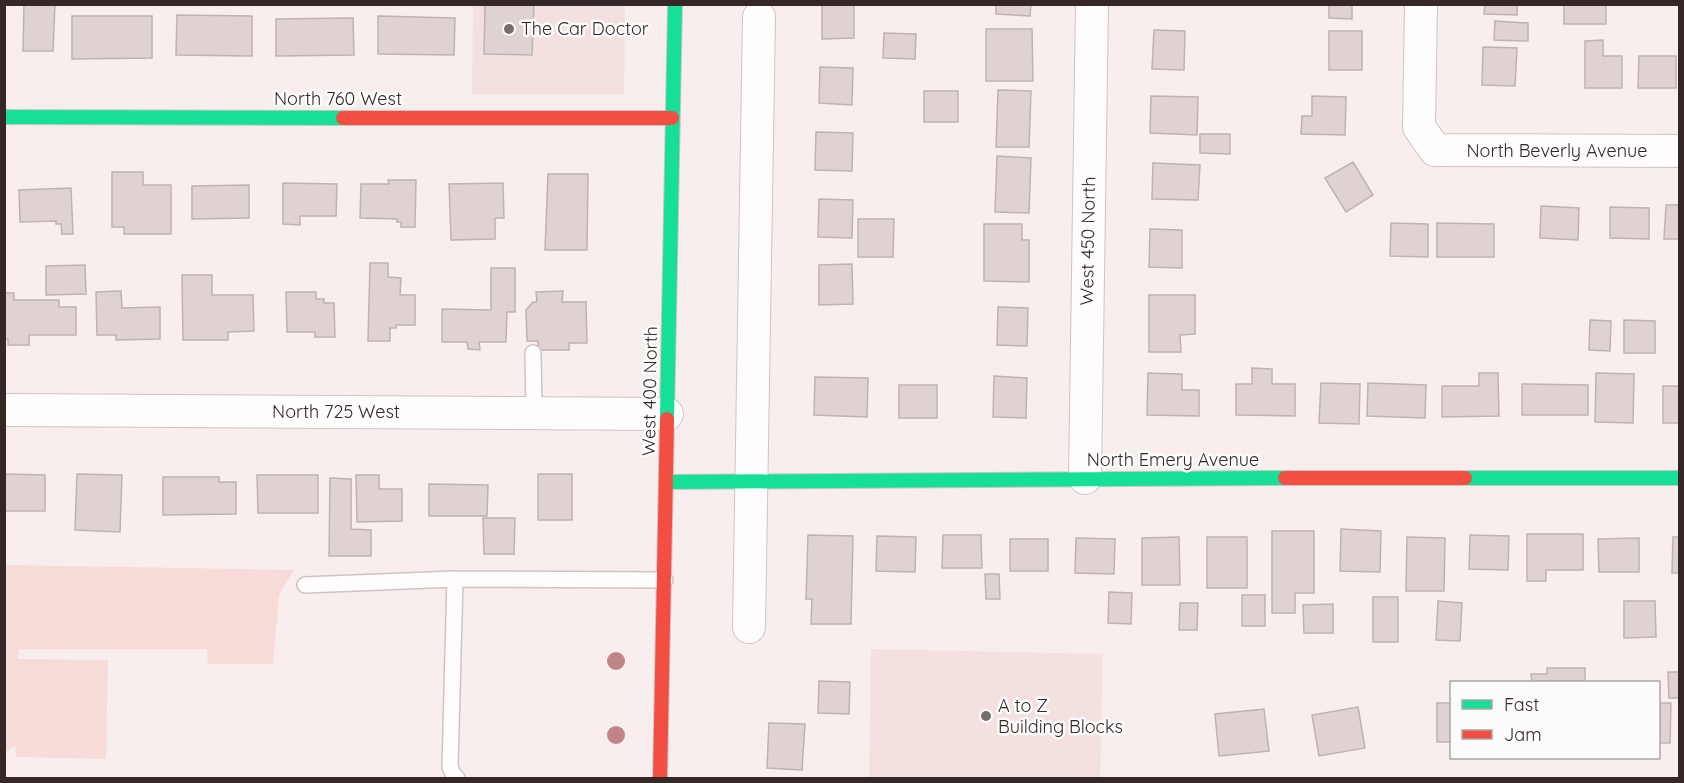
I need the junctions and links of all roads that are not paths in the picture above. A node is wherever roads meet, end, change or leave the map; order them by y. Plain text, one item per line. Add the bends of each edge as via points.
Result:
1 (675, 4) edge
2 (1092, 4) edge
3 (1421, 4) edge
4 (759, 17) dead end
5 (4, 117) edge
6 (672, 118) junction
7 (1680, 151) edge
8 (534, 353) dead end
9 (4, 410) edge
10 (534, 413) junction
11 (667, 414) junction
12 (1085, 478) junction
13 (1680, 478) edge
14 (753, 481) junction
15 (666, 482) junction
16 (455, 579) junction
17 (665, 580) junction
18 (305, 585) dead end
19 (749, 627) dead end
20 (457, 778) edge
21 (660, 778) edge

1 - 6 street, West 400 North
2 - 12 street, West 450 North
3 - 7 street, North Beverly Avenue via 1419,127 1435,150
4 - 14 street
5 - 6 street, North 760 West
6 - 11 street, West 400 North
8 - 10 lane
9 - 10 street, North 725 West
10 - 11 street, North 725 West
11 - 15 street, West 400 North
12 - 13 street, North Emery Avenue
12 - 14 street, North Emery Avenue
14 - 15 street, North Emery Avenue
14 - 19 street
15 - 17 street, West 400 North
16 - 17 lane
16 - 18 lane
16 - 20 lane via 450,767
17 - 21 street, West 400 North

